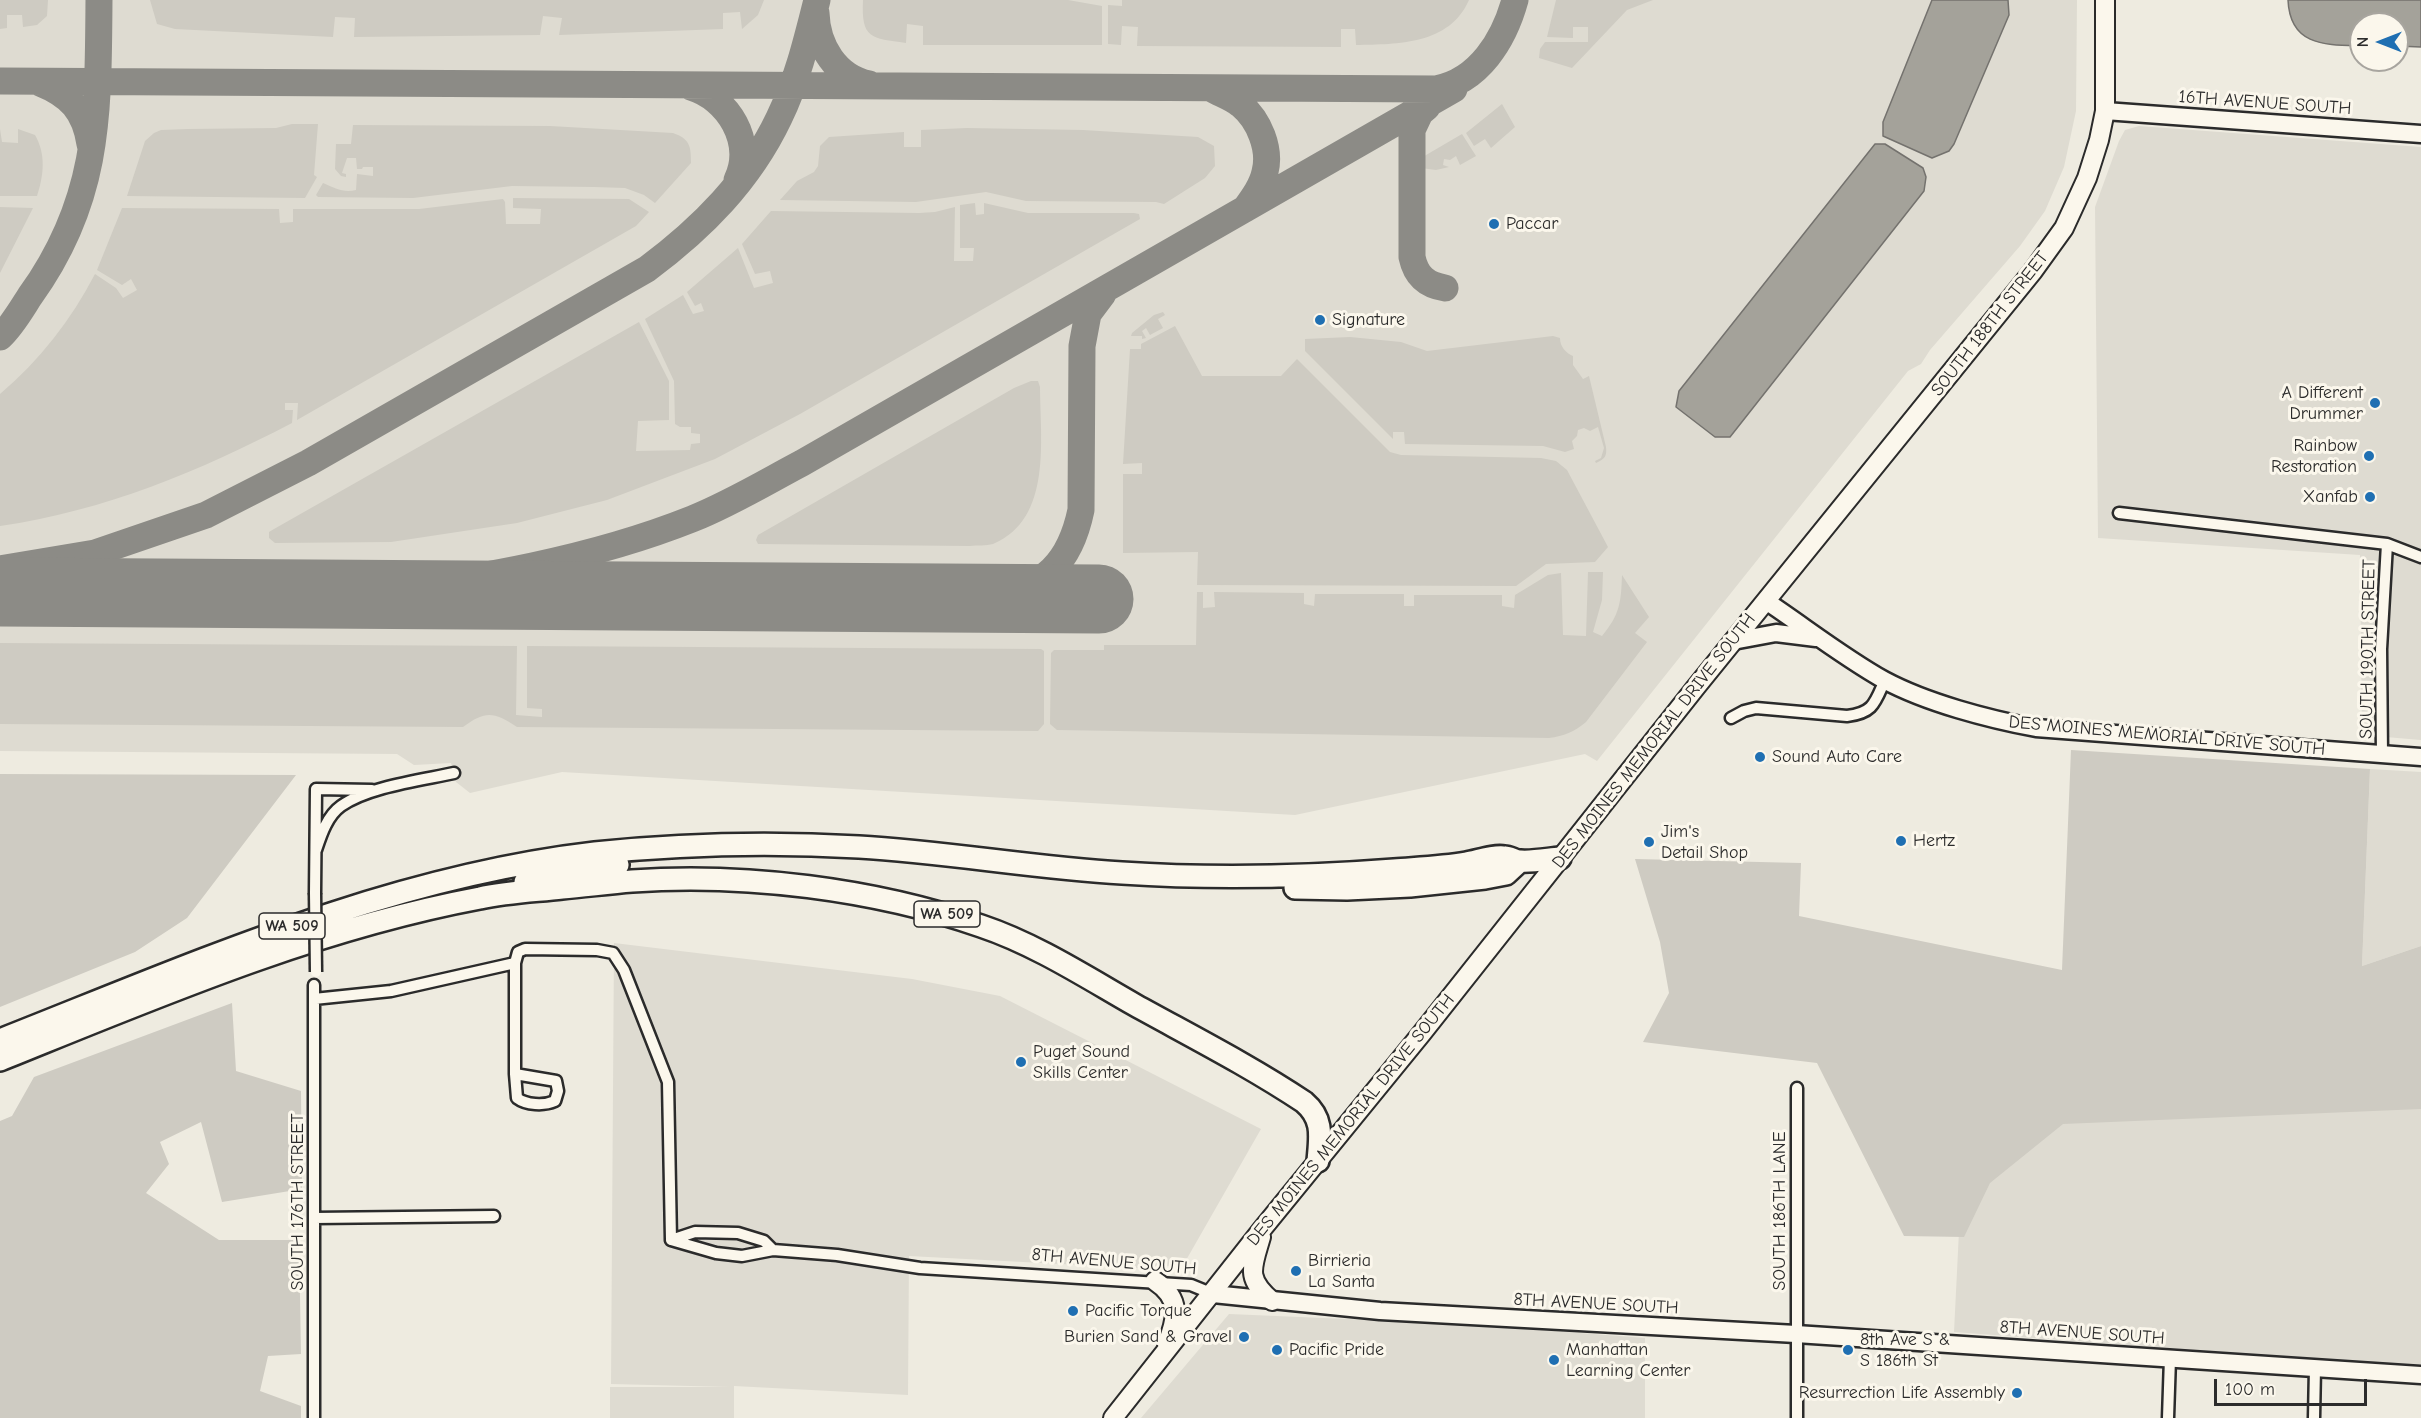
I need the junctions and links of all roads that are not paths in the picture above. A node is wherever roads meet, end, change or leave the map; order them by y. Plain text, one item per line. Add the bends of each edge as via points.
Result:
1 (2105, 0) edge
2 (2105, 111) junction
3 (2421, 134) edge
4 (2119, 513) dead end
5 (2387, 544) junction
6 (2421, 557) edge
7 (1766, 601) junction
8 (1822, 639) junction
9 (1733, 641) junction
10 (1885, 680) junction
11 (1731, 718) dead end
12 (2382, 755) junction
13 (2421, 757) edge
14 (454, 773) dead end
15 (381, 789) junction
16 (316, 850) junction
17 (1560, 858) junction
18 (1520, 861) junction
19 (482, 897) junction
20 (515, 963) junction
21 (316, 972) dead end
22 (314, 985) dead end
23 (314, 999) junction
24 (0, 1040) edge
25 (0, 1059) edge
26 (515, 1074) dead end
27 (1797, 1088) dead end
28 (1318, 1161) junction
29 (494, 1216) dead end
30 (314, 1218) junction
31 (1263, 1228) junction
32 (671, 1240) junction
33 (773, 1250) junction
34 (1155, 1281) junction
35 (1213, 1294) junction
36 (1272, 1301) junction
37 (1796, 1334) junction
38 (1162, 1357) junction
39 (2170, 1358) junction
40 (2315, 1368) junction
41 (2421, 1375) edge
42 (314, 1418) edge
43 (1113, 1418) edge
44 (1797, 1418) edge
45 (2168, 1418) edge
46 (2314, 1418) edge

1 - 2 main road, SOUTH 188TH STREET
2 - 3 street, 16TH AVENUE SOUTH
2 - 7 main road, SOUTH 188TH STREET via 2087,178 2064,228
4 - 5 street
5 - 6 street
5 - 12 street, SOUTH 190TH STREET via 2381,650
7 - 8 street, DES MOINES MEMORIAL DRIVE SOUTH
7 - 9 main road, DES MOINES MEMORIAL DRIVE SOUTH
8 - 9 street via 1776,633
8 - 10 street, DES MOINES MEMORIAL DRIVE SOUTH
9 - 17 main road, DES MOINES MEMORIAL DRIVE SOUTH
10 - 11 street via 1874,705 1859,715 1756,708
10 - 12 street, DES MOINES MEMORIAL DRIVE SOUTH via 1991,719 2036,728
12 - 13 street, DES MOINES MEMORIAL DRIVE SOUTH
14 - 15 street
15 - 16 street via 340,806 322,831
15 - 16 street via 316,789
16 - 21 street, bridge
17 - 18 highway
17 - 28 main road, DES MOINES MEMORIAL DRIVE SOUTH
18 - 19 highway via 1506,874 1485,878 1347,890 1057,880 832,856 725,855 551,875
18 - 24 highway, WA 509 via 1504,856 1385,870 1237,876 1047,868 859,847 753,844 596,853 486,872 279,930
19 - 25 highway, WA 509 via 291,948
19 - 28 highway, WA 509 via 633,881 724,880 894,900 941,912 986,927 1058,962 1296,1097 1314,1112 1320,1124
20 - 23 street via 391,991
20 - 26 street
20 - 32 street via 518,952 525,949 597,950 613,953 624,970 668,1082
22 - 23 street, SOUTH 176TH STREET
23 - 30 street, SOUTH 176TH STREET
27 - 37 street, SOUTH 186TH LANE
28 - 31 main road, DES MOINES MEMORIAL DRIVE SOUTH
29 - 30 street
30 - 42 street, SOUTH 176TH STREET
31 - 35 main road, DES MOINES MEMORIAL DRIVE SOUTH
31 - 36 main road via 1252,1273 1258,1288
32 - 33 street, 8TH AVENUE SOUTH via 742,1256
32 - 33 street, 8TH AVENUE SOUTH via 695,1232 738,1233 764,1241
33 - 34 street, 8TH AVENUE SOUTH via 857,1257 920,1268
34 - 35 street, 8TH AVENUE SOUTH via 1191,1285
34 - 38 main road via 1170,1295 1176,1315
35 - 36 street, 8TH AVENUE SOUTH
35 - 38 main road, DES MOINES MEMORIAL DRIVE SOUTH
36 - 37 street, 8TH AVENUE SOUTH via 1390,1312
37 - 39 street, 8TH AVENUE SOUTH
37 - 44 street, SOUTH 186TH LANE
38 - 43 main road, DES MOINES MEMORIAL DRIVE SOUTH
39 - 40 street, 8TH AVENUE SOUTH
39 - 45 street
40 - 41 street, 8TH AVENUE SOUTH
40 - 46 street

